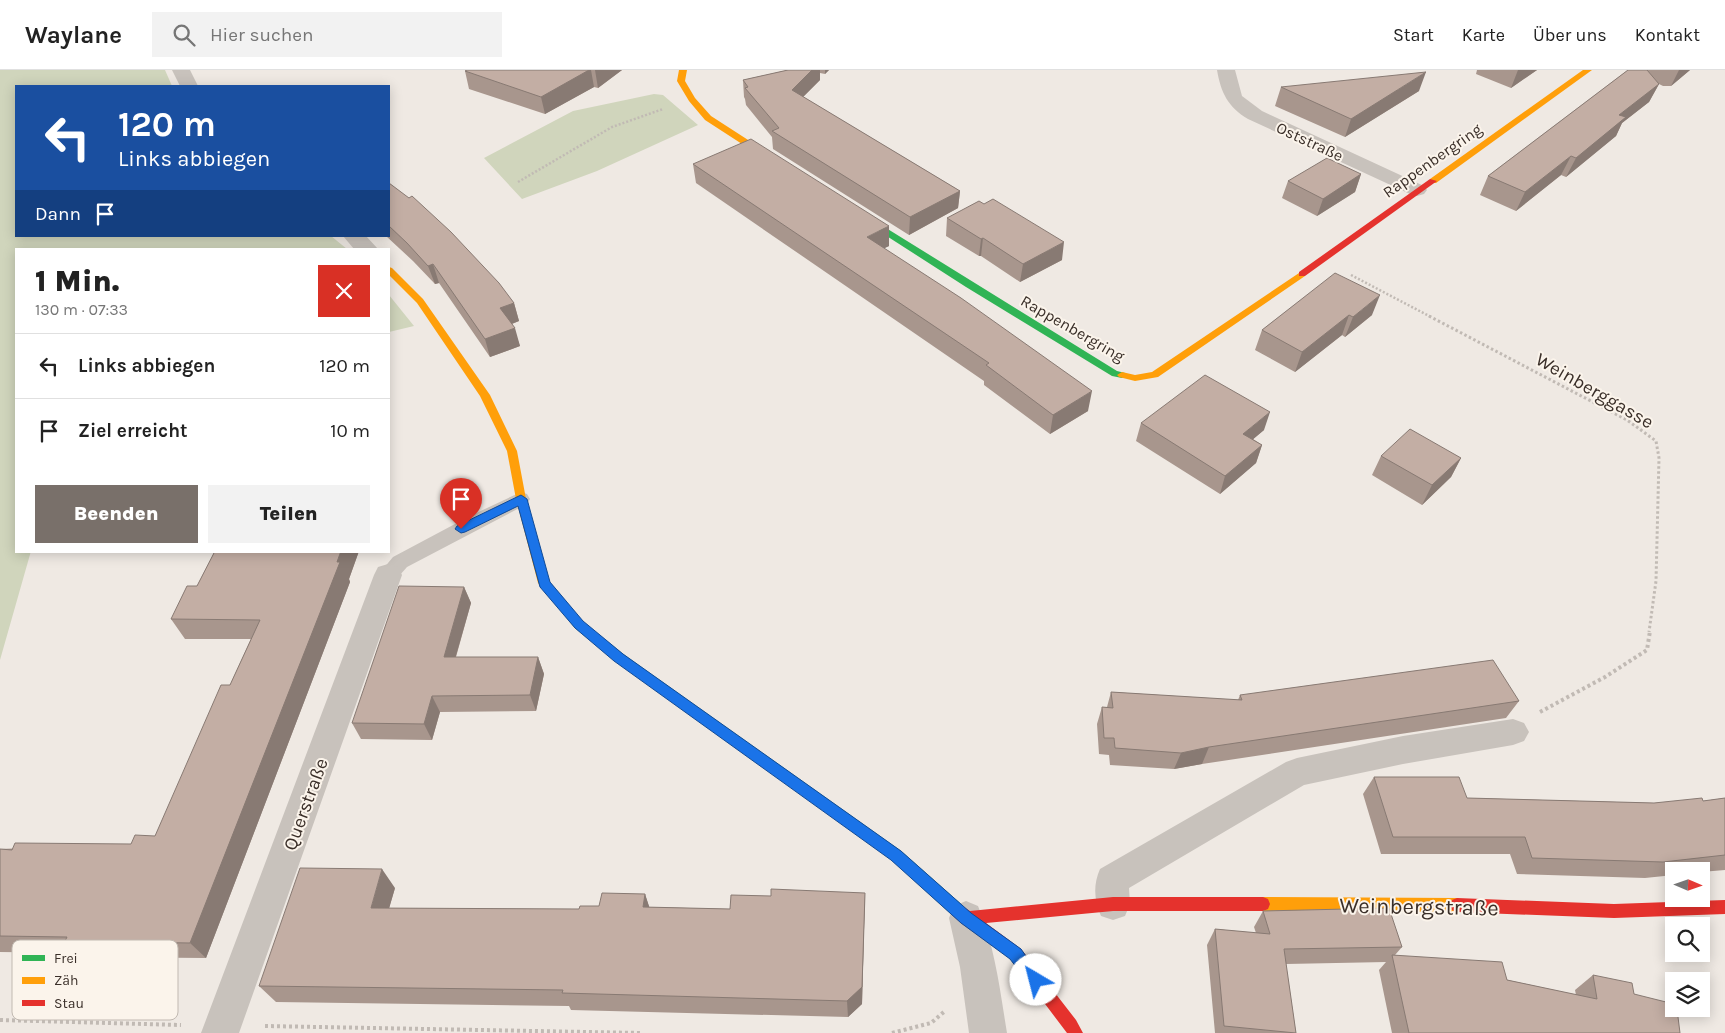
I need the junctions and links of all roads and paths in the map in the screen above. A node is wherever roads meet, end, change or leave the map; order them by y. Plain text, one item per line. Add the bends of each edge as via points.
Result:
1 (180, 70) edge
2 (683, 70) edge
3 (1226, 70) edge
4 (1588, 70) edge
5 (188, 85) edge
6 (692, 99) junction
7 (783, 166) edge
8 (518, 182) dead end
9 (1417, 190) junction
10 (848, 208) edge
11 (354, 237) edge
12 (366, 248) edge
13 (1322, 260) junction
14 (390, 271) edge
15 (521, 499) junction
16 (388, 574) joint
17 (1537, 713) dead end
18 (1512, 732) dead end
19 (1113, 904) junction
20 (1725, 907) edge
21 (966, 918) junction
22 (954, 1005) dead end
23 (0, 1020) edge
24 (222, 1029) edge
25 (642, 1033) edge
26 (892, 1033) edge
27 (988, 1033) edge
28 (1074, 1033) edge

1 - 5 street
2 - 6 street via 681,81
3 - 9 street, Oststraße via 1230,94 1238,105 1255,116
4 - 9 street, Rappenbergring
6 - 7 street via 708,118
6 - 8 path via 612,128
9 - 13 street, Rappenbergring
10 - 13 street, Rappenbergring via 1115,374 1135,378 1155,375
11 - 12 street
13 - 17 path, Weinberggasse via 1626,420 1656,441 1659,458 1656,581 1647,650 1605,677
14 - 15 street via 420,301 485,395 512,451
15 - 16 lane via 400,562
15 - 21 street via 544,584 579,624 619,657 896,855
16 - 24 street, Querstraße
18 - 19 street via 1298,772 1112,880
19 - 20 street, Weinbergstraße via 1473,905 1614,911
19 - 21 street, Weinbergstraße
21 - 27 street via 978,967
21 - 28 street via 1016,954
22 - 26 path via 931,1023
23 - 24 path
24 - 25 path

